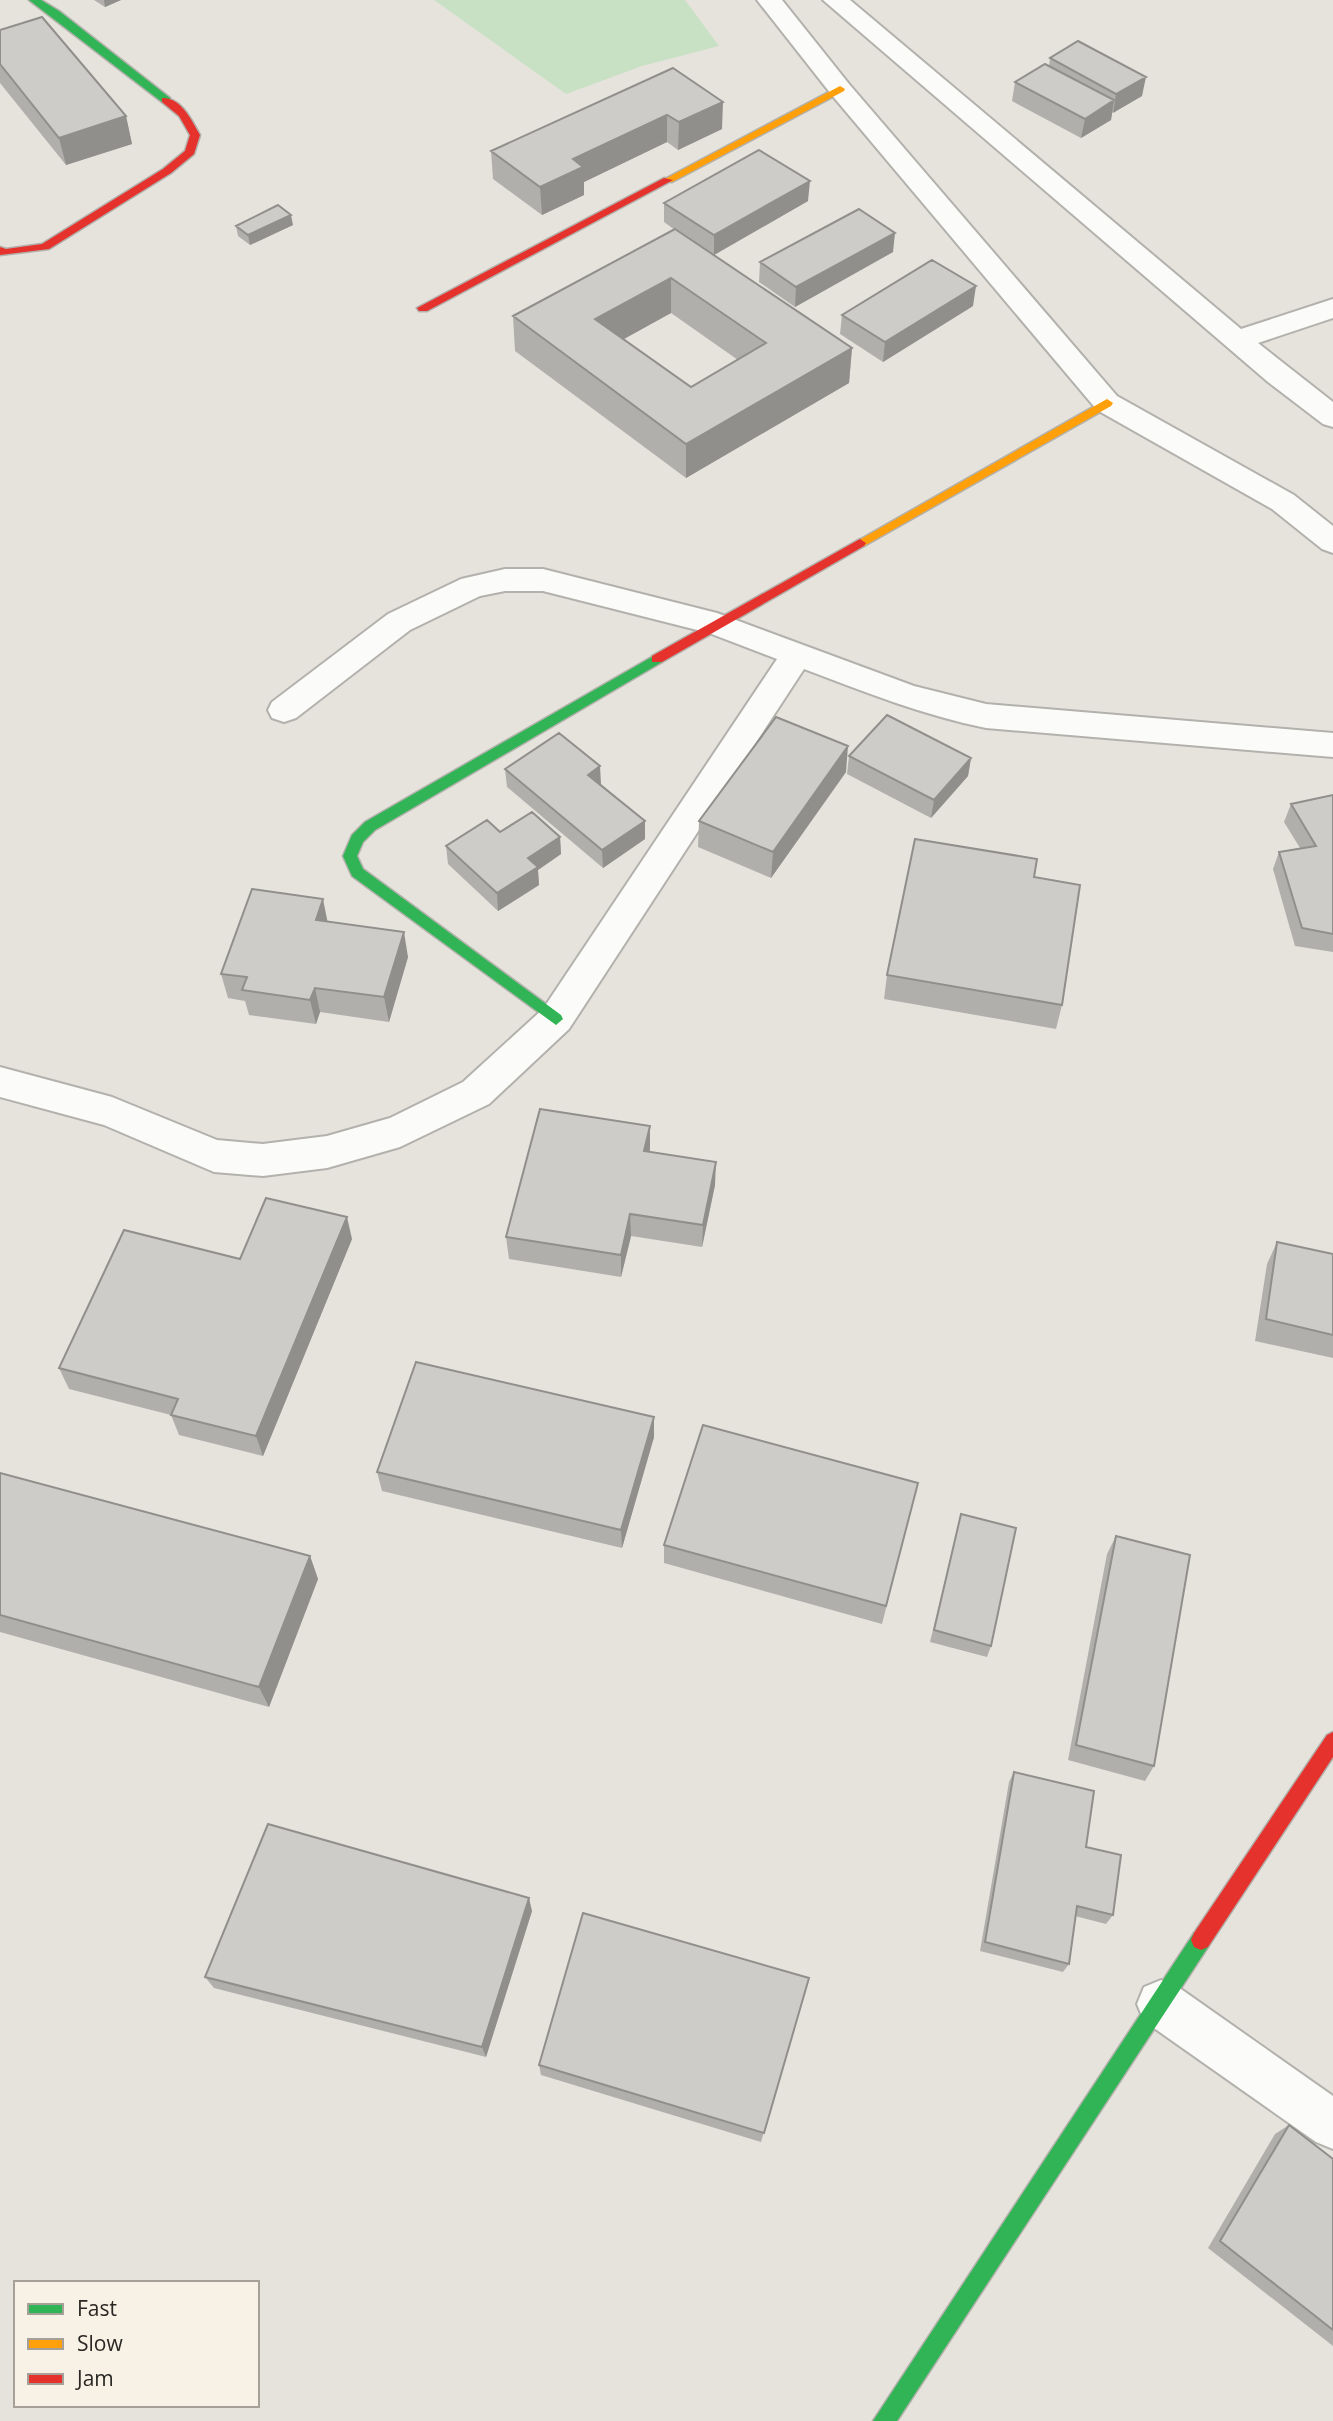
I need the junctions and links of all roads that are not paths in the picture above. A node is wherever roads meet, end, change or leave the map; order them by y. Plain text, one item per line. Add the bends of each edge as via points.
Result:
1 (34, 0) edge
2 (769, 0) edge
3 (835, 0) edge
4 (840, 89) junction
5 (0, 250) edge
6 (423, 308) dead end
7 (1333, 308) edge
8 (1238, 340) junction
9 (1107, 403) junction
10 (1333, 417) edge
11 (1333, 541) edge
12 (717, 624) junction
13 (797, 655) junction
14 (284, 710) dead end
15 (1333, 745) edge
16 (556, 1019) junction
17 (0, 1082) edge
18 (1333, 1741) edge
19 (1161, 2004) junction
20 (1333, 2125) edge
21 (884, 2421) edge

1 - 5 street via 183,114 195,135 190,152 167,170 45,247 19,253
2 - 4 street
3 - 8 street
4 - 6 street
4 - 9 street
7 - 8 street
8 - 10 street
9 - 11 street via 1283,502
9 - 12 street
12 - 13 street
12 - 14 street via 543,580 505,580 472,587 399,622
12 - 16 street via 370,826 353,847 350,856 357,872
13 - 15 street via 943,708 986,716
13 - 16 street
16 - 17 street via 476,1093 400,1131 327,1152 263,1160 214,1156 112,1112
18 - 19 street
19 - 20 street
19 - 21 street

